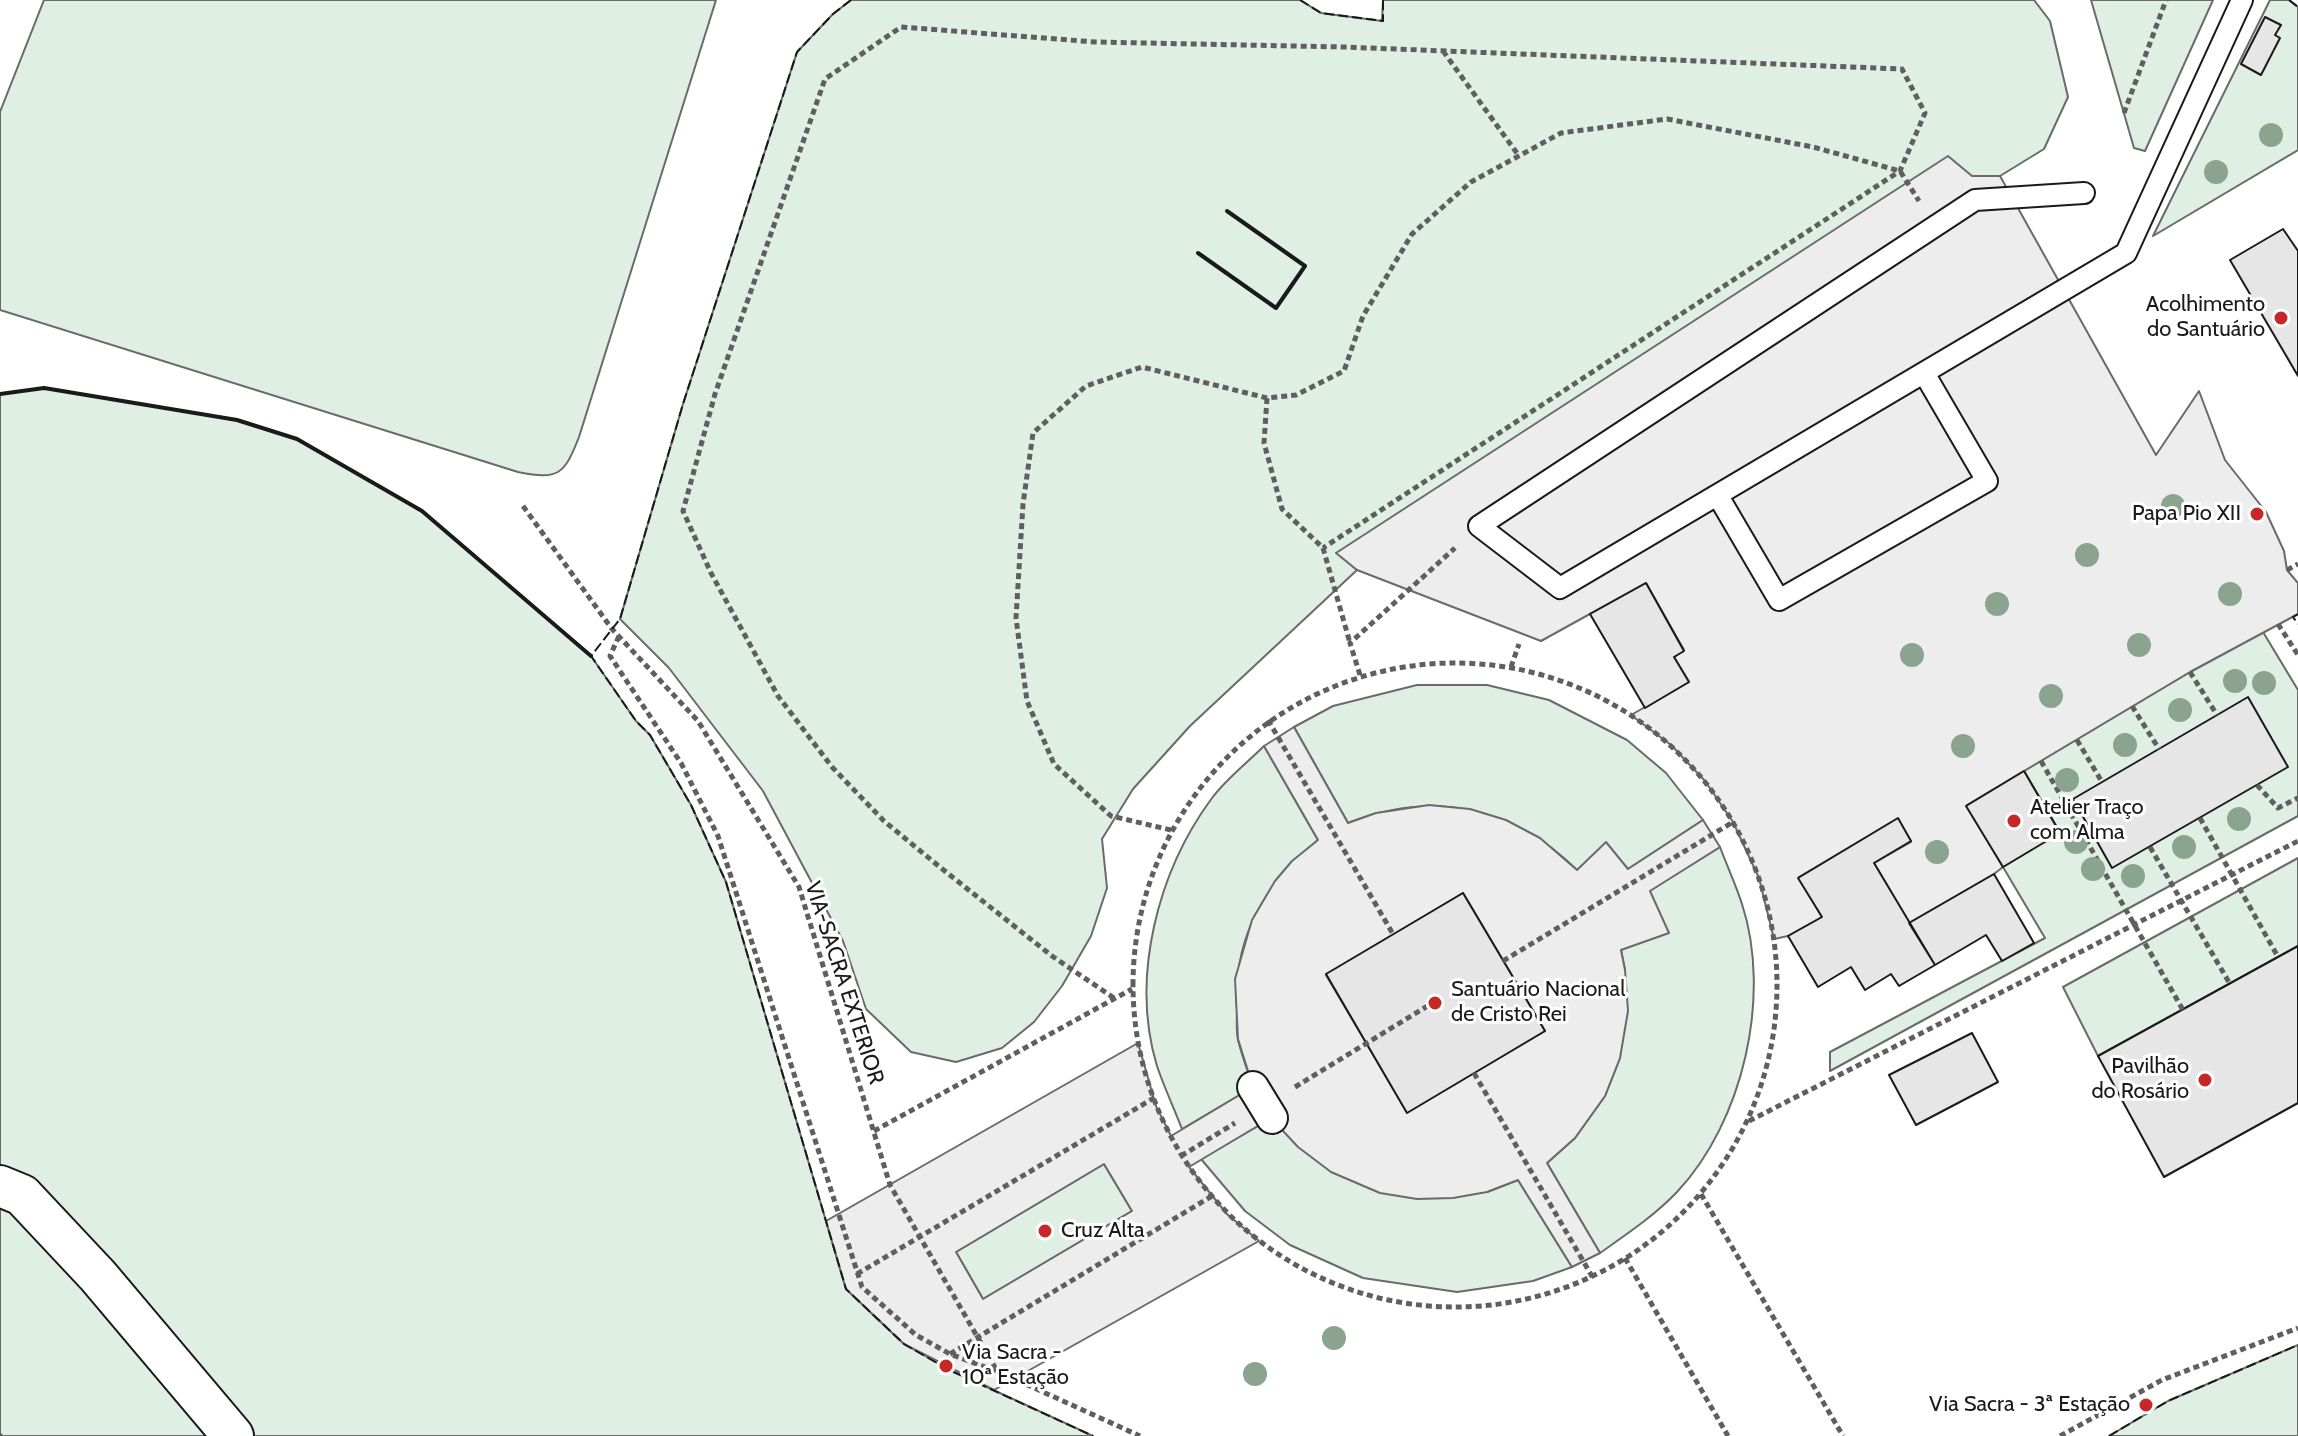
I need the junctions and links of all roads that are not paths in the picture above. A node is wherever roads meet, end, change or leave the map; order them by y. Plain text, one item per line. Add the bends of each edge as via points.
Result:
1 (2242, 0) edge
2 (2084, 193) dead end
3 (1924, 373) junction
4 (1718, 496) junction
5 (1253, 1087) dead end
6 (1272, 1118) dead end
7 (0, 1186) edge
8 (233, 1436) edge

1 - 3 lane via 2126,253
2 - 4 lane via 1975,200 1479,526 1560,588
3 - 4 lane
3 - 4 lane via 1987,481 1779,600
5 - 6 street
7 - 8 street via 22,1195 98,1276

